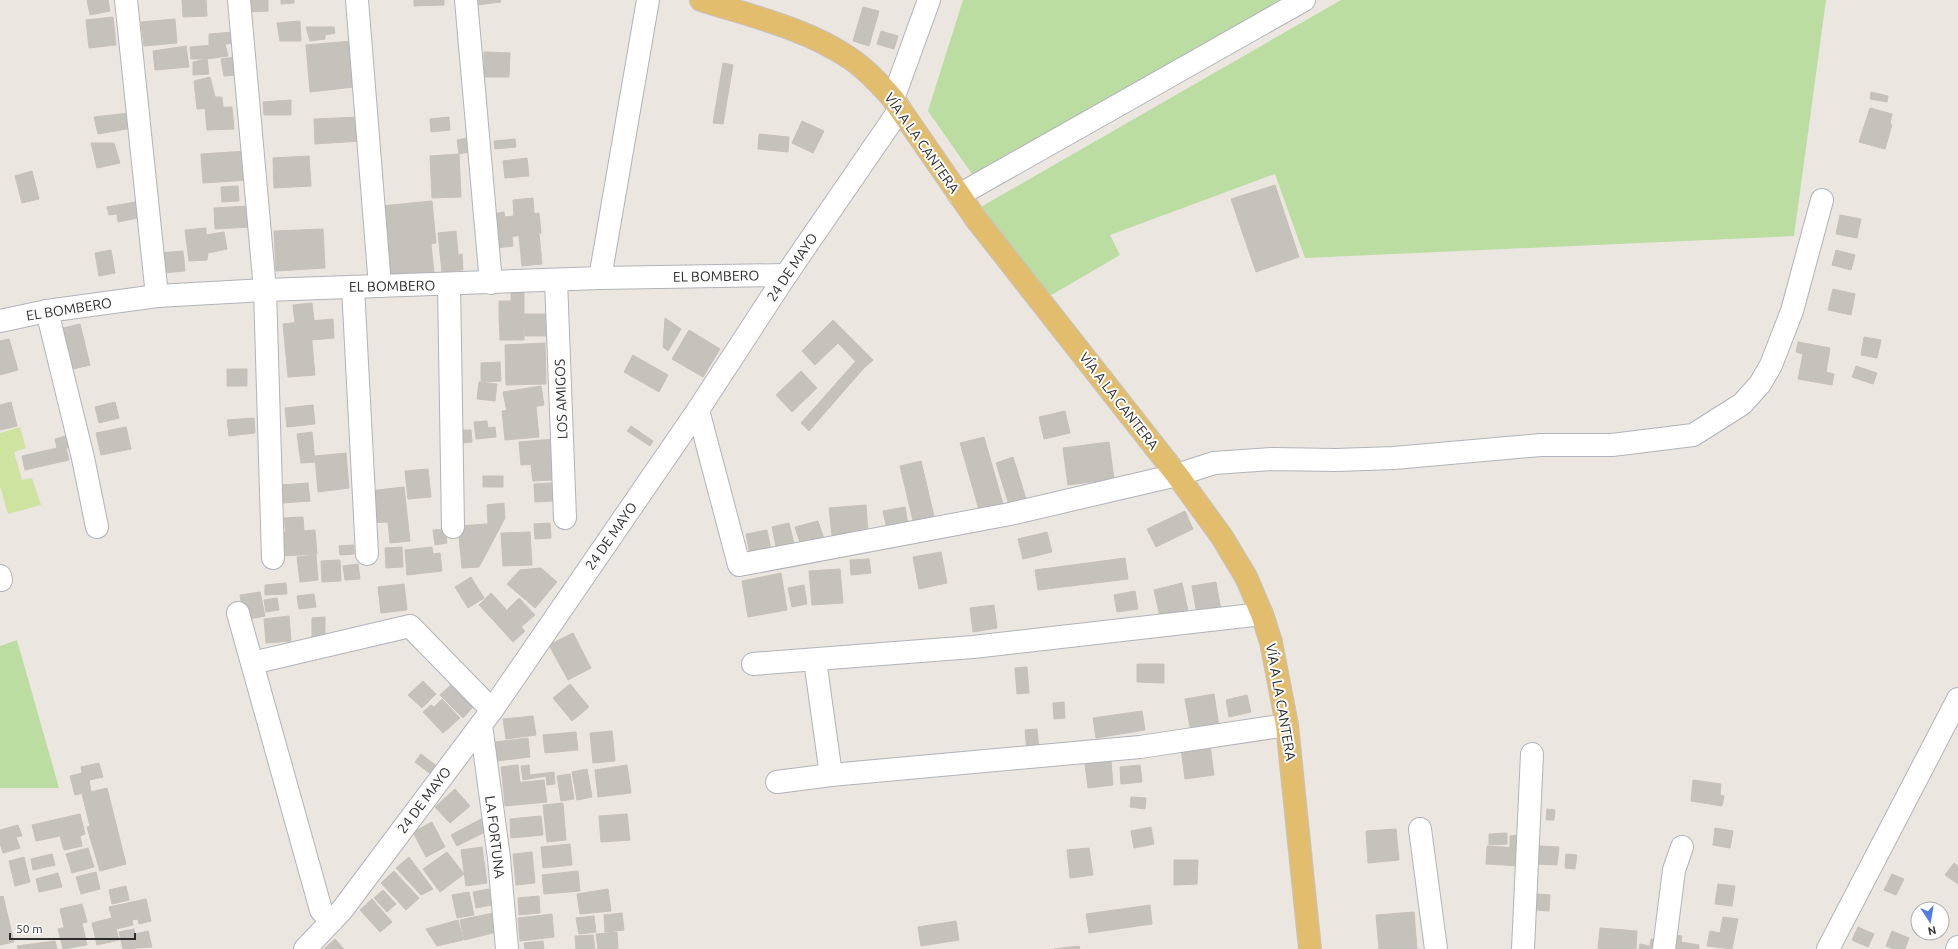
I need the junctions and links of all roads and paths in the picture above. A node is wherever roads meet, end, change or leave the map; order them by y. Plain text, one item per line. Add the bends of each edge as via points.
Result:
1 (126, 0) edge
2 (239, 0) edge
3 (356, 0) edge
4 (466, 0) edge
5 (648, 0) edge
6 (702, 0) edge
7 (929, 0) edge
8 (1304, 0) edge
9 (896, 104) junction
10 (959, 195) junction
11 (1822, 200) dead end
12 (786, 275) junction
13 (600, 278) junction
14 (556, 280) junction
15 (491, 283) junction
16 (450, 285) junction
17 (380, 286) junction
18 (353, 287) junction
19 (265, 290) junction
20 (157, 296) junction
21 (47, 311) junction
22 (0, 321) edge
23 (698, 410) junction
24 (1177, 475) junction
25 (566, 518) dead end
26 (97, 526) dead end
27 (453, 527) dead end
28 (368, 554) dead end
29 (273, 558) dead end
30 (238, 613) dead end
31 (1262, 614) junction
32 (814, 660) junction
33 (252, 663) junction
34 (753, 664) dead end
35 (1958, 699) edge
36 (486, 717) junction
37 (1287, 725) junction
38 (1532, 754) dead end
39 (831, 775) junction
40 (777, 782) dead end
41 (1420, 828) dead end
42 (1682, 847) dead end
43 (331, 922) junction
44 (305, 949) edge
45 (507, 949) edge
46 (1310, 949) edge
47 (1436, 949) edge
48 (1523, 949) edge
49 (1664, 949) edge
50 (1828, 949) edge

1 - 20 street
2 - 19 street
3 - 17 street
4 - 15 street
5 - 13 street
6 - 9 main road, VÍA A LA CANTERA via 822,42 843,53 866,70
7 - 9 street, 24 DE MAYO
8 - 10 street
9 - 10 main road, VÍA A LA CANTERA
9 - 12 street, 24 DE MAYO
10 - 24 main road, VÍA A LA CANTERA
11 - 24 street via 1792,311 1771,365 1760,384 1742,404 1693,435 1612,445 1541,445 1394,458 1272,459 1214,463
12 - 13 street, EL BOMBERO
12 - 23 street, 24 DE MAYO
13 - 14 street, EL BOMBERO
14 - 15 street, EL BOMBERO
14 - 25 street, LOS AMIGOS
15 - 16 street, EL BOMBERO
16 - 17 street, EL BOMBERO
16 - 27 street
17 - 18 street, EL BOMBERO
18 - 19 street, EL BOMBERO
18 - 28 street
19 - 20 street, EL BOMBERO
19 - 29 street
20 - 21 street, EL BOMBERO
21 - 22 street, EL BOMBERO
21 - 26 street
23 - 24 street via 739,565 1010,514
23 - 36 street, 24 DE MAYO
24 - 31 main road, VÍA A LA CANTERA via 1234,555
30 - 33 street
31 - 32 street via 973,647
31 - 37 main road, VÍA A LA CANTERA via 1278,674
32 - 34 street
32 - 39 street
33 - 36 street via 410,626
33 - 43 street via 321,910
35 - 50 street
36 - 43 street, 24 DE MAYO
36 - 45 street, LA FORTUNA
37 - 39 street via 1140,747
37 - 46 main road, VÍA A LA CANTERA
38 - 48 street
39 - 40 street
41 - 47 street
42 - 49 street via 1674,870
43 - 44 street, 24 DE MAYO

